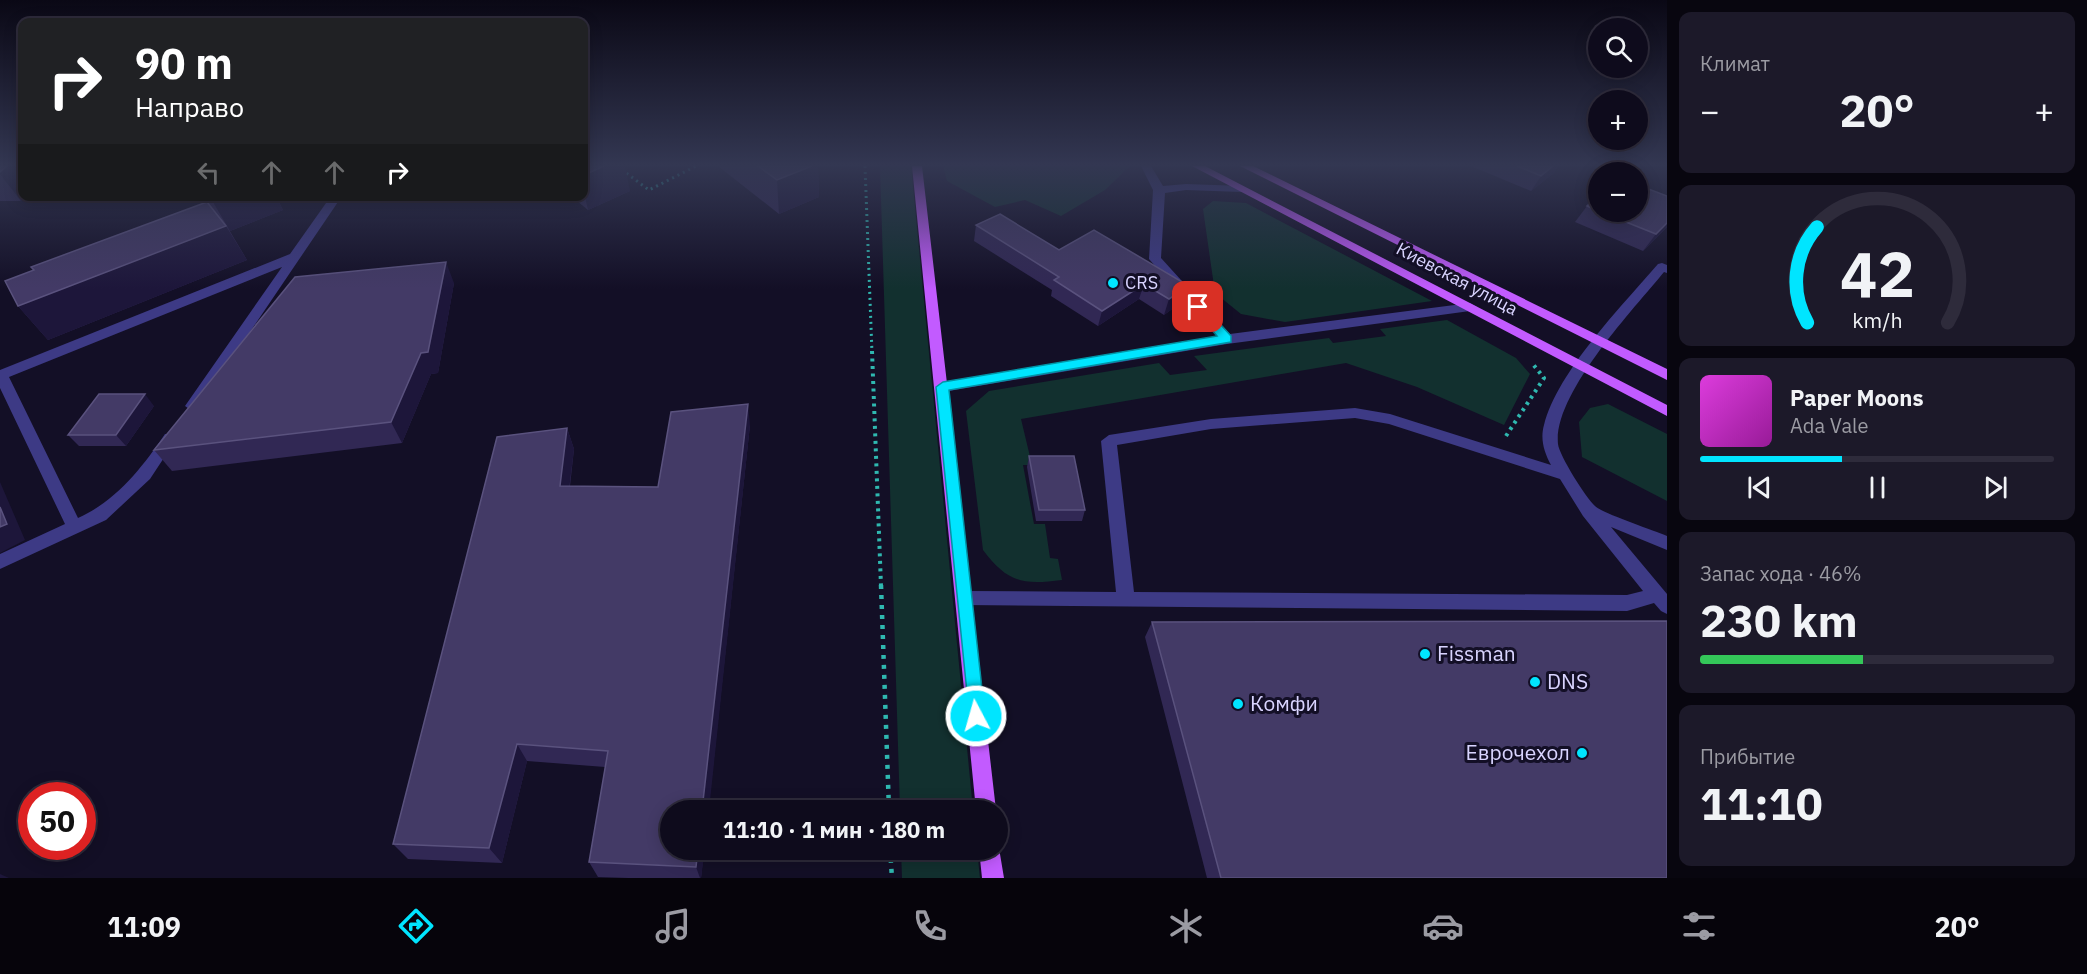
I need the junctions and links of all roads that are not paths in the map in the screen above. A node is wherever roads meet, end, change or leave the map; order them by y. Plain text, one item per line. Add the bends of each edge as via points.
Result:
1 (329, 207) edge
2 (922, 207) edge
3 (1158, 207) edge
4 (1277, 207) edge
5 (1328, 207) edge
6 (295, 257) junction
7 (1667, 269) edge
8 (1470, 307) junction
9 (1227, 339) junction
10 (1602, 342) junction
11 (1580, 366) junction
12 (1667, 375) edge
13 (943, 387) junction
14 (1667, 411) edge
15 (1565, 475) junction
16 (1589, 511) junction
17 (74, 526) junction
18 (1667, 543) edge
19 (0, 562) edge
20 (964, 598) junction
21 (1126, 600) junction
22 (1662, 601) edge
23 (985, 800) edge
24 (991, 860) edge
25 (993, 878) edge

1 - 6 street
2 - 13 main road
3 - 9 street via 1155,259
4 - 8 main road, Киевская улица
5 - 10 main road, Киевская улица
6 - 17 street via 145,475 100,514
6 - 17 street via 1,375
7 - 10 street via 1662,267
8 - 9 street
8 - 11 main road, Киевская улица
9 - 13 street
10 - 11 street
10 - 12 main road, Киевская улица
11 - 14 main road, Киевская улица
11 - 15 street via 1552,420 1550,444
13 - 20 main road
15 - 16 street
15 - 21 street via 1390,419 1355,413 1211,424 1109,441
16 - 18 street
16 - 22 street
17 - 19 street
20 - 21 street
20 - 23 main road
21 - 22 street
24 - 25 main road

